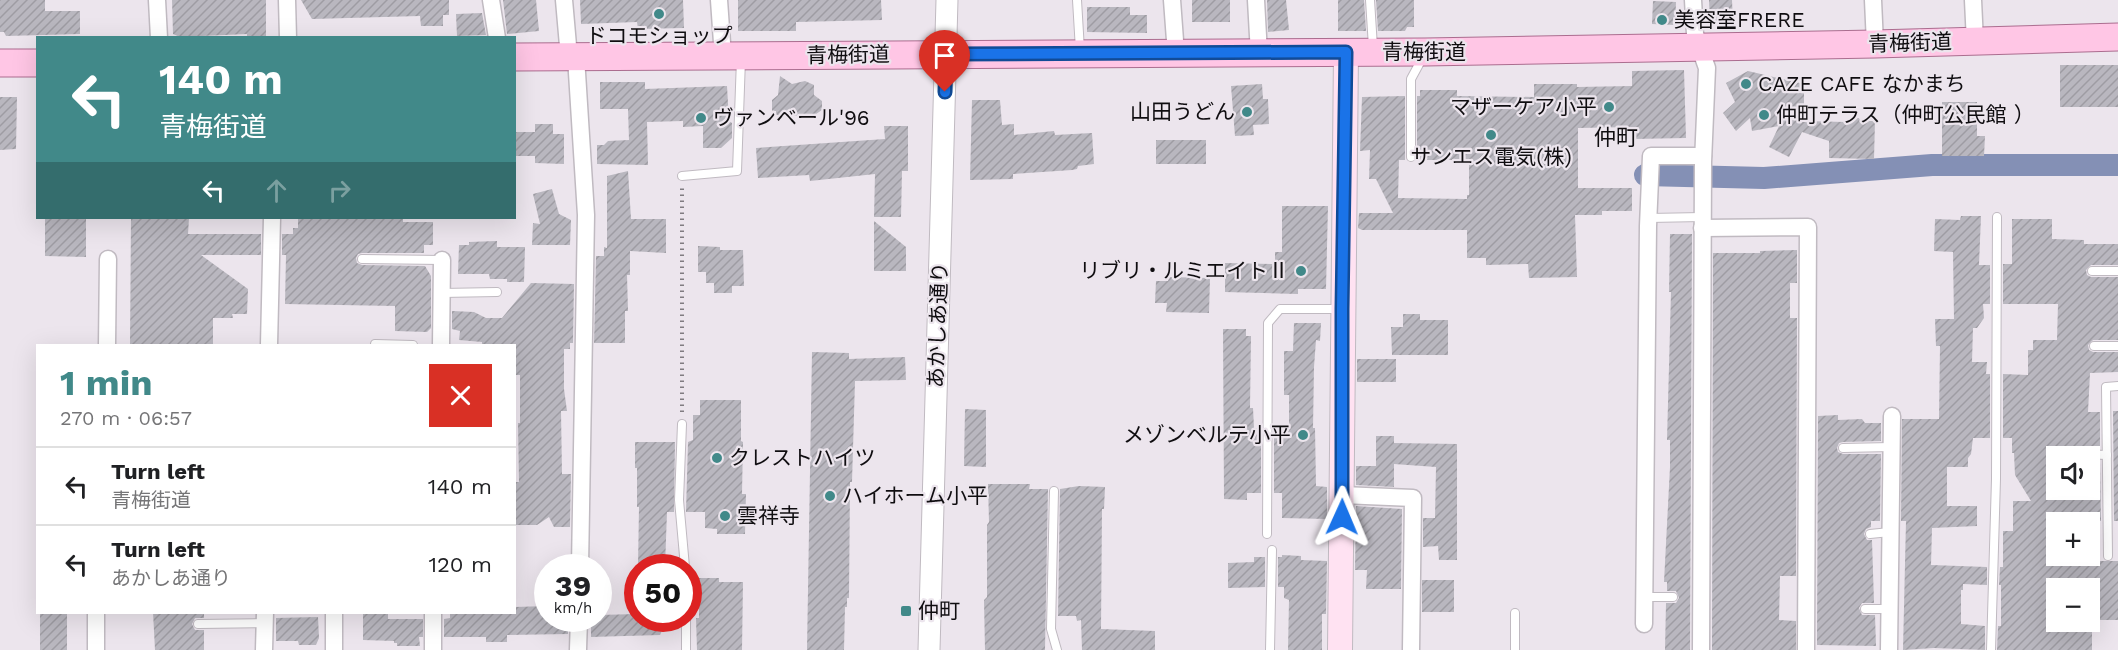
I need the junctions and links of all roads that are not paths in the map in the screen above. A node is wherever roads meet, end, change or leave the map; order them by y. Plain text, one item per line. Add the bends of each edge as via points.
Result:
1 (157, 0) edge
2 (287, 0) edge
3 (491, 0) edge
4 (564, 0) edge
5 (719, 0) edge
6 (947, 0) edge
7 (1077, 0) edge
8 (1172, 0) edge
9 (1256, 0) edge
10 (1370, 0) edge
11 (1693, 0) edge
12 (1873, 0) edge
13 (1973, 0) edge
14 (159, 36) edge
15 (288, 36) edge
16 (497, 36) edge
17 (2118, 37) edge
18 (1976, 42) junction
19 (1875, 44) junction
20 (1701, 48) junction
21 (1346, 52) junction
22 (1373, 52) junction
23 (1425, 52) junction
24 (946, 54) junction
25 (1080, 54) junction
26 (1176, 54) junction
27 (1259, 54) junction
28 (516, 57) edge
29 (572, 57) junction
30 (732, 57) junction
31 (0, 63) edge
32 (36, 63) edge
33 (1412, 157) dead end
34 (1703, 159) junction
35 (682, 176) road end
36 (1997, 217) dead end
37 (1649, 218) junction
38 (272, 219) edge
39 (1702, 223) junction
40 (108, 259) dead end
41 (362, 259) dead end
42 (442, 260) joint
43 (2092, 271) dead end
44 (2118, 271) edge
45 (497, 291) dead end
46 (442, 293) junction
47 (1342, 309) junction
48 (107, 344) edge
49 (269, 344) edge
50 (441, 344) edge
51 (2094, 346) dead end
52 (2118, 346) edge
53 (2118, 386) edge
54 (1892, 416) dead end
55 (682, 424) road end
56 (1891, 447) junction
57 (1843, 448) dead end
58 (2118, 449) edge
59 (2107, 452) junction
60 (2100, 453) edge
61 (1054, 490) dead end
62 (1342, 495) junction
63 (1890, 532) junction
64 (1267, 534) dead end
65 (1870, 534) dead end
66 (2108, 537) junction
67 (2118, 537) edge
68 (1272, 550) dead end
69 (580, 554) edge
70 (684, 554) edge
71 (2108, 556) dead end
72 (1644, 597) junction
73 (1673, 597) dead end
74 (1865, 609) dead end
75 (1890, 609) junction
76 (1515, 613) dead end
77 (96, 614) edge
78 (334, 614) edge
79 (433, 614) edge
80 (265, 617) edge
81 (198, 624) dead end
82 (1644, 624) dead end
83 (579, 632) edge
84 (686, 632) edge
85 (96, 650) edge
86 (264, 650) edge
87 (334, 650) edge
88 (433, 650) edge
89 (578, 650) edge
90 (686, 650) edge
91 (929, 650) edge
92 (1057, 650) edge
93 (1270, 650) edge
94 (1340, 650) edge
95 (1411, 650) edge
96 (1515, 650) edge
97 (1701, 650) edge
98 (1806, 650) edge
99 (1889, 650) edge
100 (1991, 650) edge

1 - 14 street
2 - 15 street
3 - 16 street
4 - 29 street
5 - 30 street
6 - 24 street, あかしあ通り
7 - 25 lane
8 - 26 street
9 - 27 street
10 - 22 lane
11 - 20 street via 1695,34
12 - 19 street
13 - 18 street
17 - 18 main road, 青梅街道
18 - 19 main road, 青梅街道
19 - 20 main road, 青梅街道
20 - 23 main road, 青梅街道
20 - 34 street via 1707,68
21 - 22 main road, 青梅街道
21 - 27 main road, 青梅街道
21 - 47 main road
22 - 23 main road, 青梅街道
23 - 33 lane via 1412,79
24 - 25 main road, 青梅街道
24 - 30 main road, 青梅街道
24 - 91 street, あかしあ通り
25 - 26 main road, 青梅街道
26 - 27 main road, 青梅街道
28 - 29 main road, 青梅街道
29 - 30 main road, 青梅街道
29 - 69 street via 586,215
30 - 35 lane via 737,171
31 - 32 main road
34 - 37 street via 1651,156
34 - 39 street
36 - 100 lane
37 - 39 lane
37 - 72 street
38 - 49 street
39 - 97 street
39 - 98 street via 1808,227
40 - 48 street
41 - 42 lane
42 - 46 street
43 - 44 lane
45 - 46 lane
46 - 50 street
47 - 62 main road
47 - 64 lane via 1280,309 1268,323
51 - 52 lane
53 - 59 lane via 2106,387
54 - 56 street
55 - 70 lane via 679,500
56 - 57 lane
56 - 63 street
58 - 59 lane
59 - 60 lane
59 - 66 lane
61 - 92 lane via 1051,629
62 - 94 main road
62 - 95 street via 1413,498
63 - 65 lane
63 - 75 street
66 - 67 lane
66 - 71 lane
68 - 93 lane
72 - 73 lane
72 - 82 street
74 - 75 lane
75 - 99 street
76 - 96 lane
77 - 85 street
78 - 87 street
79 - 88 street
80 - 81 lane
80 - 86 street
83 - 89 street
84 - 90 lane

